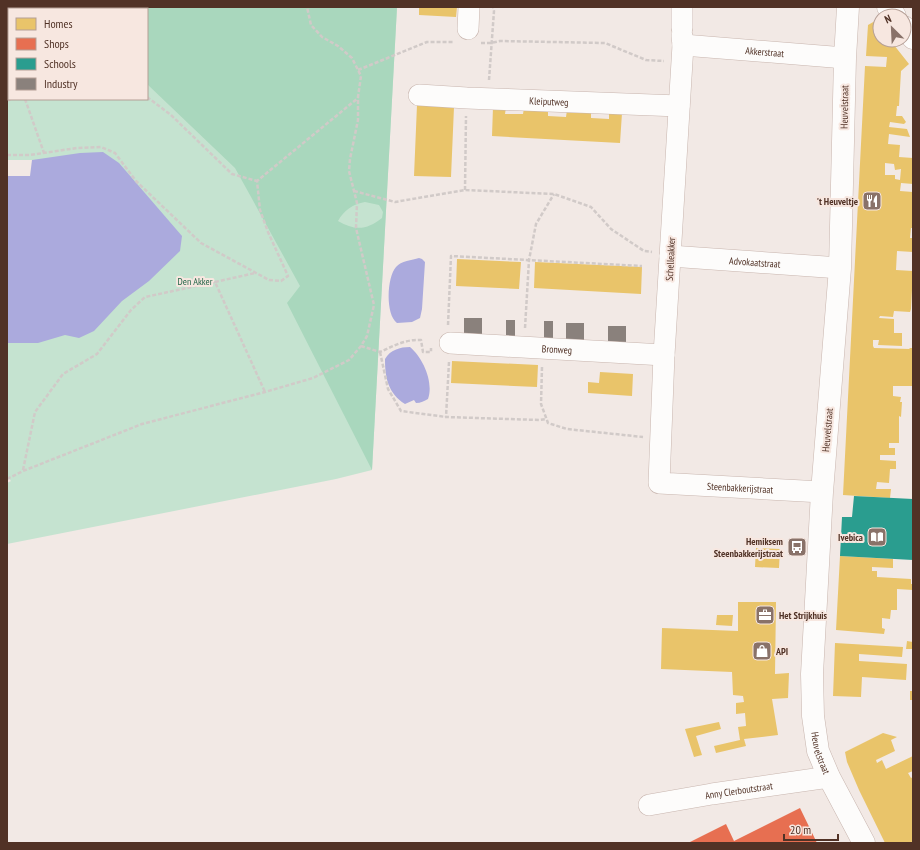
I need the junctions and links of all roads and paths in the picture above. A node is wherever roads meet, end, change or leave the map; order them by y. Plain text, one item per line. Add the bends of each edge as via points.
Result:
1 (307, 7) edge
2 (469, 7) edge
3 (493, 7) edge
4 (682, 7) edge
5 (848, 7) edge
6 (467, 38) junction
7 (491, 43) junction
8 (682, 43) junction
9 (845, 58) junction
10 (358, 70) junction
11 (420, 95) dead end
12 (148, 98) edge
13 (358, 98) junction
14 (466, 98) junction
15 (488, 99) junction
16 (25, 100) edge
17 (679, 106) junction
18 (44, 153) junction
19 (7, 155) edge
20 (257, 182) junction
21 (465, 190) junction
22 (354, 191) junction
23 (554, 194) junction
24 (670, 256) junction
25 (529, 260) junction
26 (642, 266) dead end
27 (840, 268) junction
28 (255, 273) junction
29 (215, 282) junction
30 (443, 340) junction
31 (361, 346) junction
32 (533, 347) junction
33 (380, 352) junction
34 (664, 355) junction
35 (265, 392) junction
36 (446, 417) junction
37 (546, 419) junction
38 (661, 439) junction
39 (23, 470) junction
40 (7, 478) edge
41 (659, 483) joint
42 (822, 492) junction
43 (829, 777) junction
44 (649, 805) dead end
45 (864, 843) edge

1 - 10 path via 312,24 322,38 338,46 352,58
2 - 6 street
3 - 7 path
4 - 8 street, Schelleakker
5 - 9 main road, Heuvelstraat
6 - 7 path
6 - 10 path via 427,42
7 - 8 path via 605,43 646,60
7 - 15 path
8 - 9 street, Akkerstraat
8 - 17 street, Schelleakker
9 - 27 main road, Heuvelstraat
10 - 13 path via 361,76
11 - 14 street, Kleiputweg
12 - 20 path via 171,115 232,174
13 - 20 path
13 - 22 path via 358,120 350,159
14 - 15 street, Kleiputweg
14 - 21 path
15 - 17 street, Kleiputweg
16 - 18 path
17 - 24 street, Schelleakker
18 - 19 path
18 - 28 path via 101,147 115,153 136,181 201,243
20 - 28 path via 260,210 288,276 281,281 269,280
21 - 22 path via 395,202
21 - 23 path
22 - 31 path via 357,203 356,228 374,305 367,336
23 - 24 path via 591,208 611,229 644,250
23 - 25 path via 536,224
24 - 27 street, Advokaatstraat
24 - 34 street, Schelleakker
25 - 26 path
25 - 30 path via 451,256
25 - 32 path
27 - 42 main road, Heuvelstraat
28 - 29 path
29 - 35 path
29 - 39 path via 145,297 131,310 97,354 63,374 35,412
30 - 32 street, Bronweg
30 - 33 path via 431,352 423,352 421,340 395,345
30 - 36 path
31 - 33 path
31 - 35 path via 349,360 313,378
32 - 34 street, Bronweg
32 - 37 path via 541,404
33 - 36 path via 388,389 401,411
34 - 38 street, Schelleakker
35 - 39 path via 142,424
36 - 37 path
37 - 38 path via 548,423 567,429
38 - 41 street, Schelleakker
39 - 40 path
41 - 42 street, Steenbakkerijstraat
42 - 43 main road, Heuvelstraat via 812,674 818,751
43 - 44 street, Anny Clerboutstraat
43 - 45 main road, Heuvelstraat

